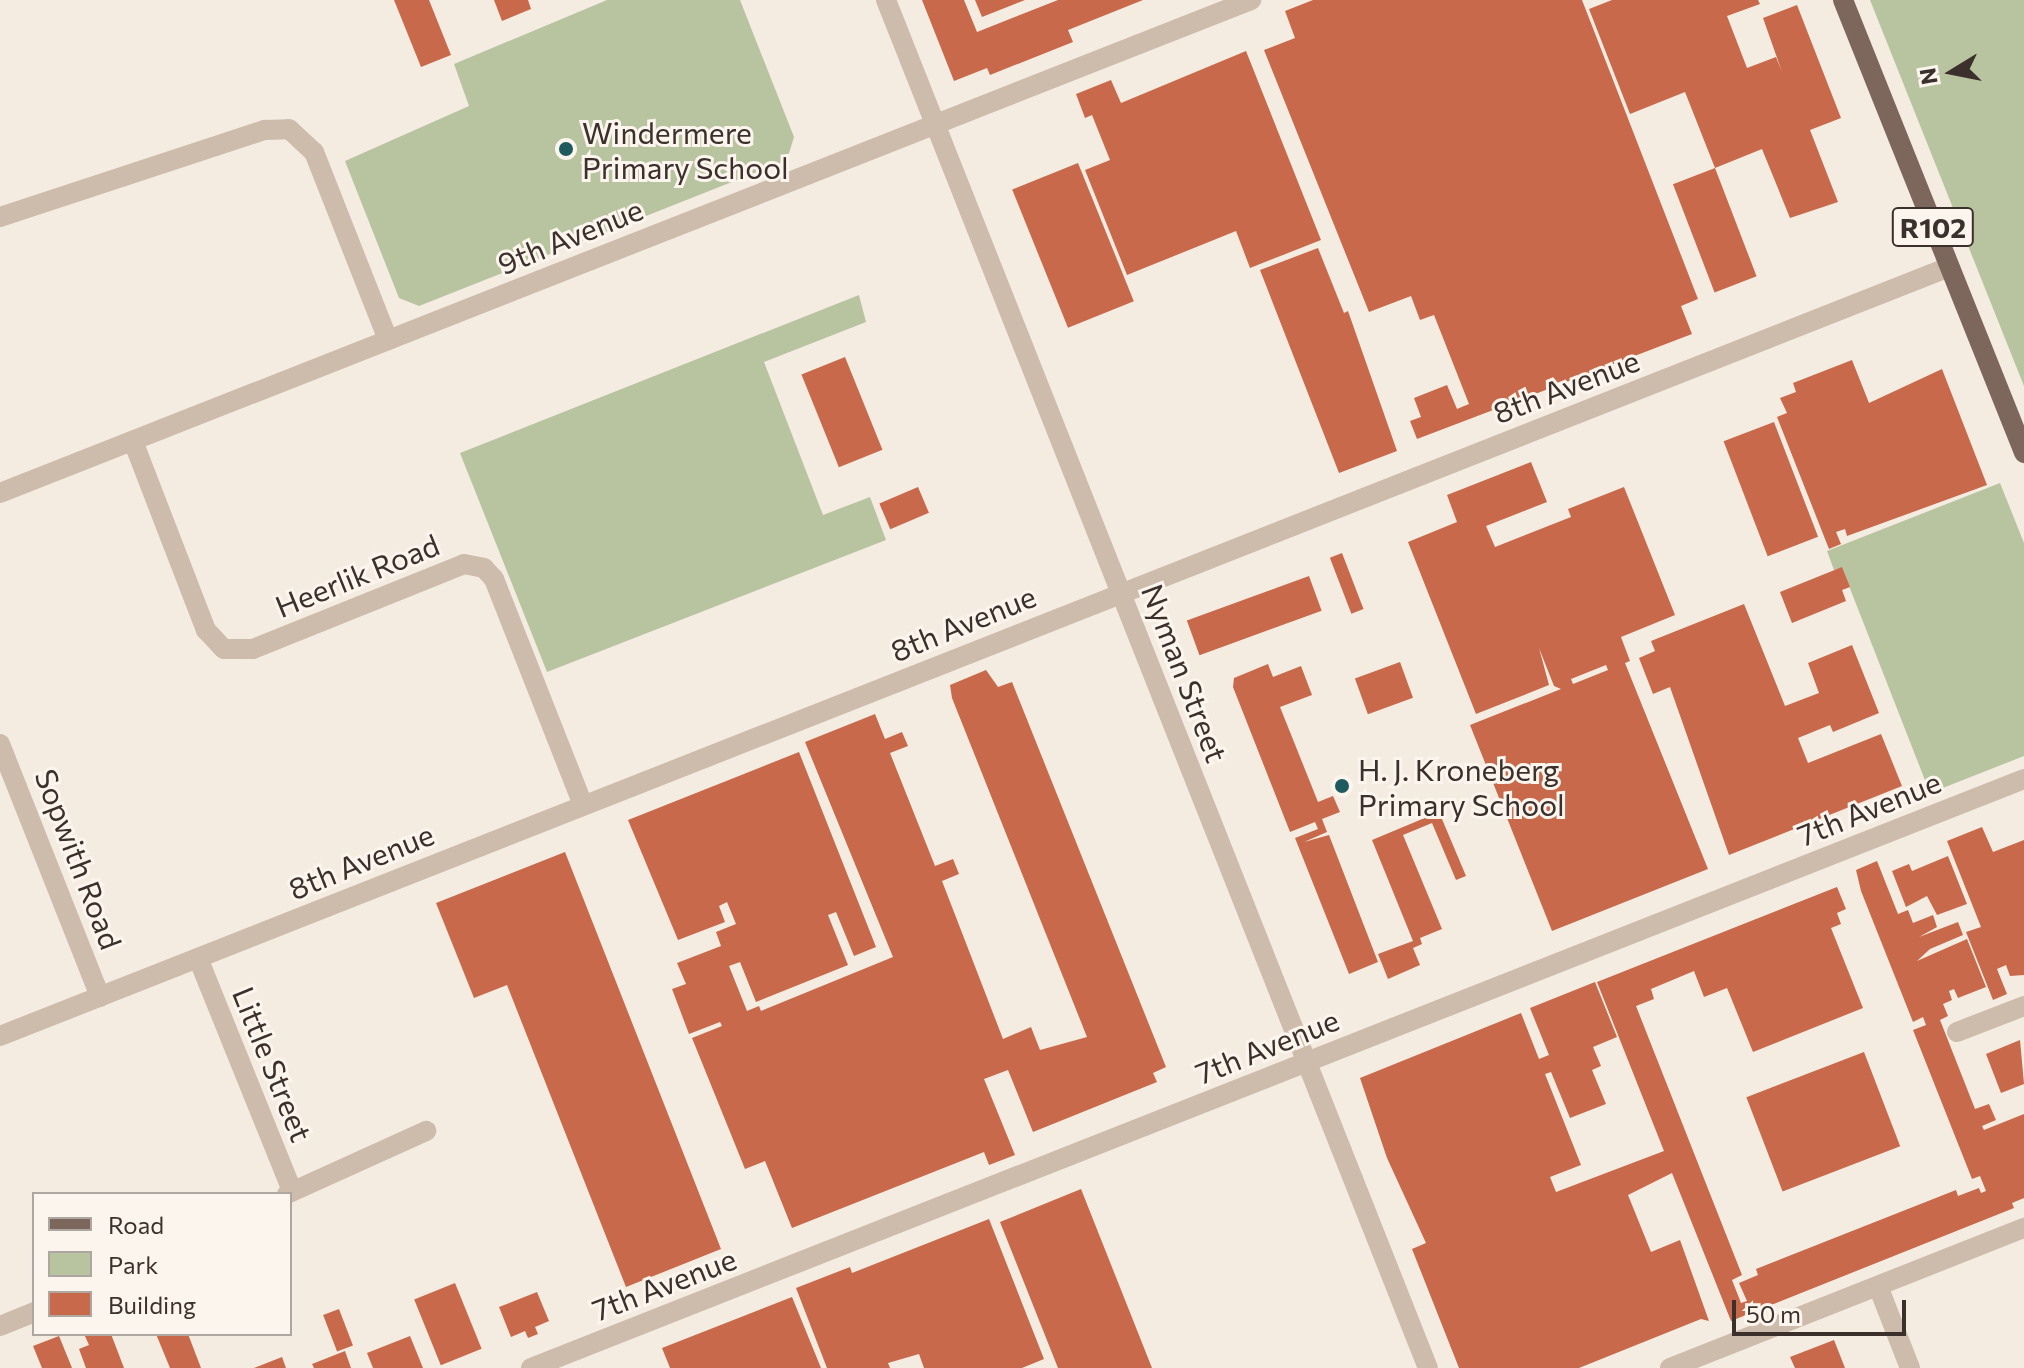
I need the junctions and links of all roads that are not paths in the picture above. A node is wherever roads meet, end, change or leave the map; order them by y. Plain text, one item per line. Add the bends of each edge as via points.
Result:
1 (886, 0) edge
2 (1251, 0) edge
3 (1843, 0) edge
4 (936, 124) junction
5 (0, 217) edge
6 (1949, 267) junction
7 (388, 340) junction
8 (133, 441) junction
9 (2024, 453) edge
10 (0, 493) edge
11 (1122, 593) junction
12 (0, 744) edge
13 (2024, 779) edge
14 (583, 805) junction
15 (198, 958) junction
16 (100, 997) junction
17 (2024, 1006) edge
18 (1957, 1032) dead end
19 (0, 1036) edge
20 (1307, 1063) junction
21 (426, 1131) dead end
22 (289, 1192) edge
23 (291, 1192) edge
24 (2024, 1228) edge
25 (1878, 1286) junction
26 (32, 1313) edge
27 (0, 1326) edge
28 (531, 1368) edge
29 (1428, 1368) edge
30 (1670, 1368) edge
31 (1910, 1368) edge

1 - 4 street, Nyman Street
2 - 4 street, 9th Avenue
3 - 6 main road, R102
4 - 7 street, 9th Avenue
4 - 11 street, Nyman Street
5 - 7 street via 265,130 289,129 314,152
6 - 9 main road, R102
6 - 11 street, 8th Avenue
7 - 8 street, 9th Avenue
8 - 10 street, 9th Avenue
8 - 14 street, Heerlik Road via 206,630 224,649 253,649 464,564 484,568 494,579
11 - 14 street, 8th Avenue
11 - 20 street, Nyman Street
12 - 16 street, Sopwith Road
13 - 20 street, 7th Avenue
14 - 15 street, 8th Avenue
15 - 16 street, 8th Avenue
15 - 22 street, Little Street
16 - 19 street, 8th Avenue
17 - 18 street
20 - 28 street, 7th Avenue
20 - 29 street, Nyman Street
21 - 23 street, Little Street
24 - 25 street
25 - 30 street
25 - 31 street
26 - 27 street

